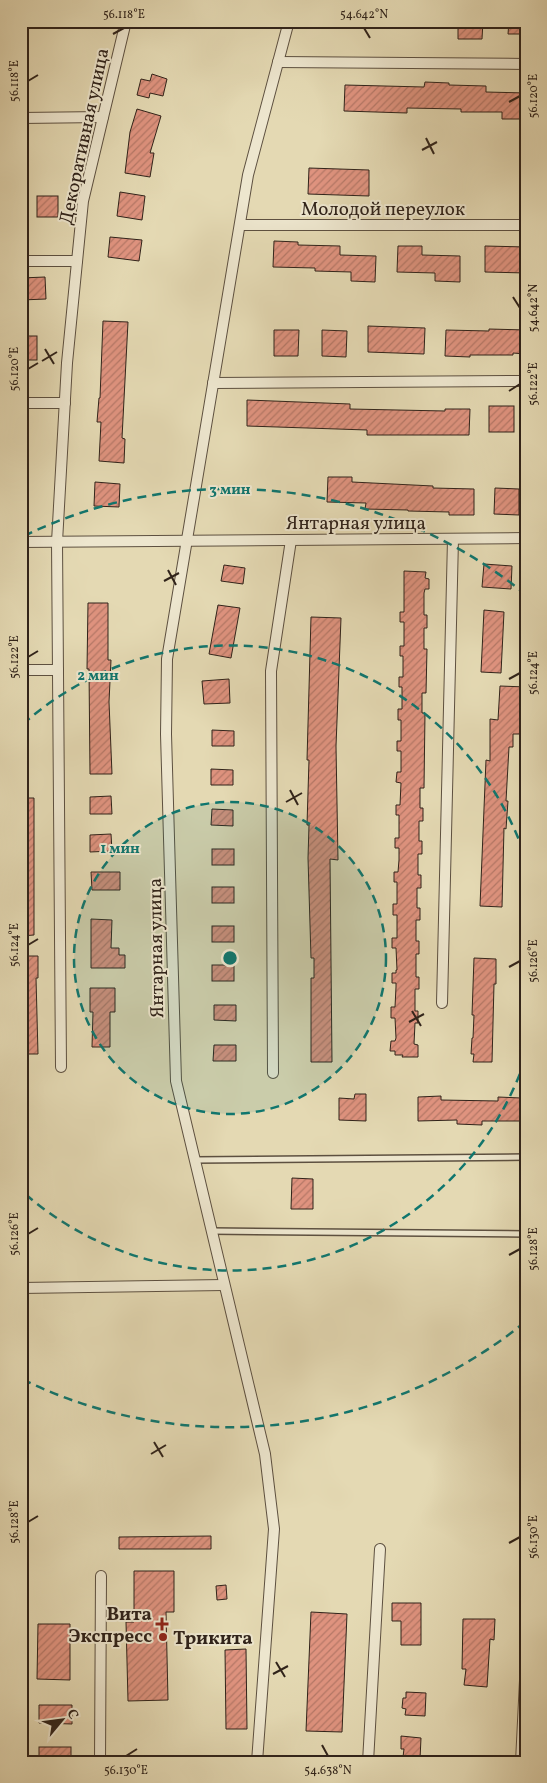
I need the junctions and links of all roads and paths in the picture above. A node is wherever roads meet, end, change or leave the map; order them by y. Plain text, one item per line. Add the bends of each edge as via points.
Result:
1 (126, 21) edge
2 (289, 21) edge
3 (278, 62) junction
4 (526, 64) edge
5 (103, 117) junction
6 (21, 118) edge
7 (240, 225) junction
8 (526, 225) edge
9 (21, 261) edge
10 (77, 261) junction
11 (526, 381) edge
12 (213, 383) junction
13 (21, 403) edge
14 (65, 403) junction
15 (526, 538) edge
16 (453, 539) junction
17 (291, 540) junction
18 (187, 541) junction
19 (21, 542) edge
20 (57, 542) junction
21 (21, 670) edge
22 (58, 670) junction
23 (442, 1003) dead end
24 (61, 1067) dead end
25 (273, 1073) dead end
26 (526, 1157) edge
27 (194, 1160) junction
28 (211, 1232) junction
29 (526, 1234) edge
30 (224, 1285) junction
31 (21, 1288) edge
32 (380, 1549) dead end
33 (101, 1576) dead end
34 (526, 1660) edge
35 (100, 1762) edge
36 (257, 1762) edge
37 (368, 1762) edge
38 (521, 1762) edge

1 - 5 street, Декоративная улица
2 - 3 street
3 - 4 street
3 - 7 street via 248,175
5 - 6 street
5 - 10 street, Декоративная улица via 83,201
7 - 8 street, Молодой переулок
7 - 12 street
9 - 10 street
10 - 14 street, Декоративная улица
11 - 12 street
12 - 18 street
13 - 14 street
14 - 20 street, Декоративная улица
15 - 16 street, Янтарная улица
16 - 17 street, Янтарная улица
16 - 23 street
17 - 18 street, Янтарная улица
17 - 25 street via 271,671
18 - 20 street, Янтарная улица
18 - 27 street, Янтарная улица via 167,659 166,734 176,1081
19 - 20 street, Янтарная улица
20 - 22 street, Декоративная улица
21 - 22 street
22 - 24 street, Декоративная улица
26 - 27 lane
27 - 28 street, Янтарная улица
28 - 29 lane
28 - 30 street, Янтарная улица
30 - 31 street
30 - 36 street, Янтарная улица via 265,1454 274,1529
32 - 37 street
33 - 35 street
34 - 38 street

